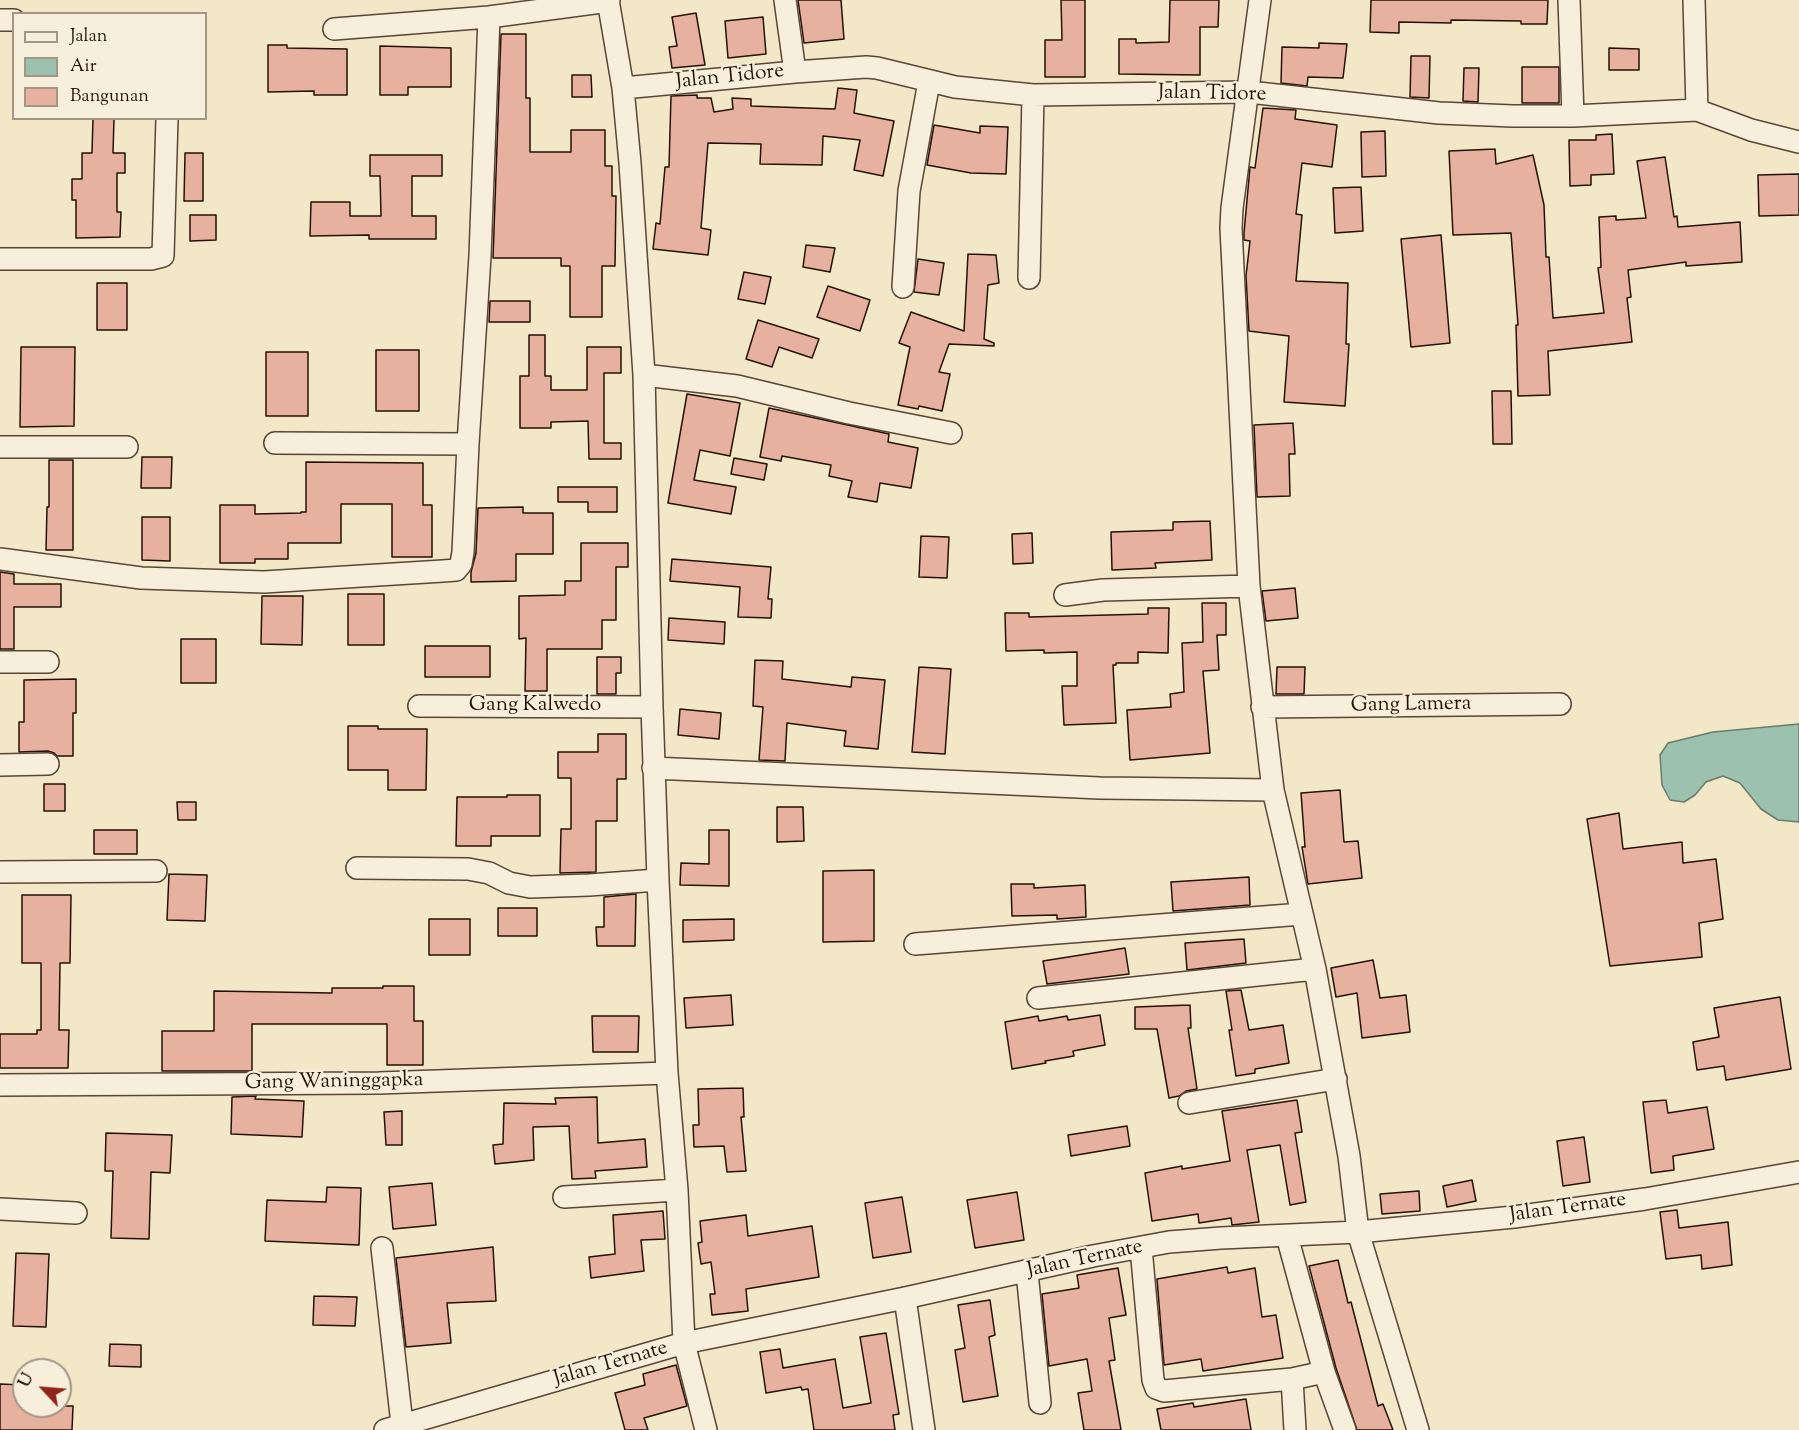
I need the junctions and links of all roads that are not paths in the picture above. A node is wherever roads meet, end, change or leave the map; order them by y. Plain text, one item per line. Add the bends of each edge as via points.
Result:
1 (786, 0) edge
2 (1260, 0) edge
3 (1569, 0) edge
4 (1694, 0) edge
5 (608, 1) edge
6 (489, 17) junction
7 (334, 29) dead end
8 (795, 72) junction
9 (929, 82) junction
10 (623, 88) junction
11 (1249, 92) junction
12 (1033, 95) junction
13 (1697, 110) junction
14 (1573, 116) junction
15 (166, 120) edge
16 (1799, 142) edge
17 (0, 259) edge
18 (1029, 278) dead end
19 (903, 287) dead end
20 (644, 375) junction
21 (951, 433) dead end
22 (275, 443) dead end
23 (468, 444) junction
24 (0, 447) edge
25 (127, 447) dead end
26 (0, 559) edge
27 (1249, 586) junction
28 (1065, 594) dead end
29 (0, 662) edge
30 (48, 662) dead end
31 (1560, 704) dead end
32 (418, 706) dead end
33 (652, 706) junction
34 (1262, 707) junction
35 (48, 764) dead end
36 (0, 765) edge
37 (653, 768) junction
38 (1272, 790) junction
39 (357, 868) dead end
40 (0, 872) edge
41 (156, 872) dead end
42 (658, 880) junction
43 (1302, 914) junction
44 (915, 945) dead end
45 (1315, 969) junction
46 (1038, 998) dead end
47 (667, 1073) junction
48 (1336, 1079) junction
49 (0, 1085) edge
50 (1189, 1102) dead end
51 (1799, 1172) edge
52 (677, 1190) junction
53 (564, 1197) dead end
54 (0, 1209) edge
55 (76, 1213) dead end
56 (1358, 1232) junction
57 (1287, 1236) junction
58 (382, 1248) dead end
59 (1141, 1248) junction
60 (1027, 1272) junction
61 (905, 1298) junction
62 (684, 1343) junction
63 (1324, 1372) junction
64 (1292, 1379) junction
65 (1040, 1402) dead end
66 (394, 1427) edge
67 (706, 1430) edge
68 (924, 1430) edge
69 (1294, 1430) edge
70 (1346, 1430) edge
71 (1418, 1430) edge

1 - 8 street
2 - 11 street
3 - 14 street
4 - 13 street
5 - 6 street
5 - 10 street
6 - 7 street
6 - 23 street
8 - 9 street, Jalan Tidore via 866,68
8 - 10 street, Jalan Tidore
9 - 12 street, Jalan Tidore
9 - 19 street via 909,191
10 - 20 street
11 - 12 street, Jalan Tidore
11 - 14 street, Jalan Tidore via 1439,113
11 - 27 street via 1231,228
12 - 18 street
13 - 14 street, Jalan Tidore
13 - 16 street, Jalan Tidore
15 - 17 street via 163,256
20 - 21 street via 737,386
20 - 33 street
22 - 23 street
23 - 26 street via 464,552 456,570 264,582 141,578
24 - 25 street
27 - 28 street
27 - 34 street
29 - 30 street
31 - 34 street, Gang Lamera
32 - 33 street, Gang Kalwedo
33 - 37 street
34 - 38 street
35 - 36 street
37 - 38 street via 1100,788
37 - 42 street
38 - 43 street
39 - 42 street via 468,869 530,886
40 - 41 street
42 - 47 street
43 - 44 street
43 - 45 street
45 - 46 street
45 - 48 street
47 - 49 street, Gang Waninggapka via 379,1083
47 - 52 street
48 - 50 street
48 - 56 street
51 - 56 street, Jalan Ternate via 1514,1217
52 - 53 street
52 - 62 street
54 - 55 street
56 - 57 street, Jalan Ternate
56 - 71 street
57 - 59 street, Jalan Ternate via 1169,1242
57 - 63 street
58 - 66 street
59 - 60 street, Jalan Ternate
59 - 64 street via 1156,1388 1164,1391
60 - 61 street, Jalan Ternate
60 - 65 street
61 - 62 street, Jalan Ternate
61 - 68 street
62 - 66 street, Jalan Ternate
62 - 67 street
63 - 64 street
63 - 70 street
64 - 69 street

